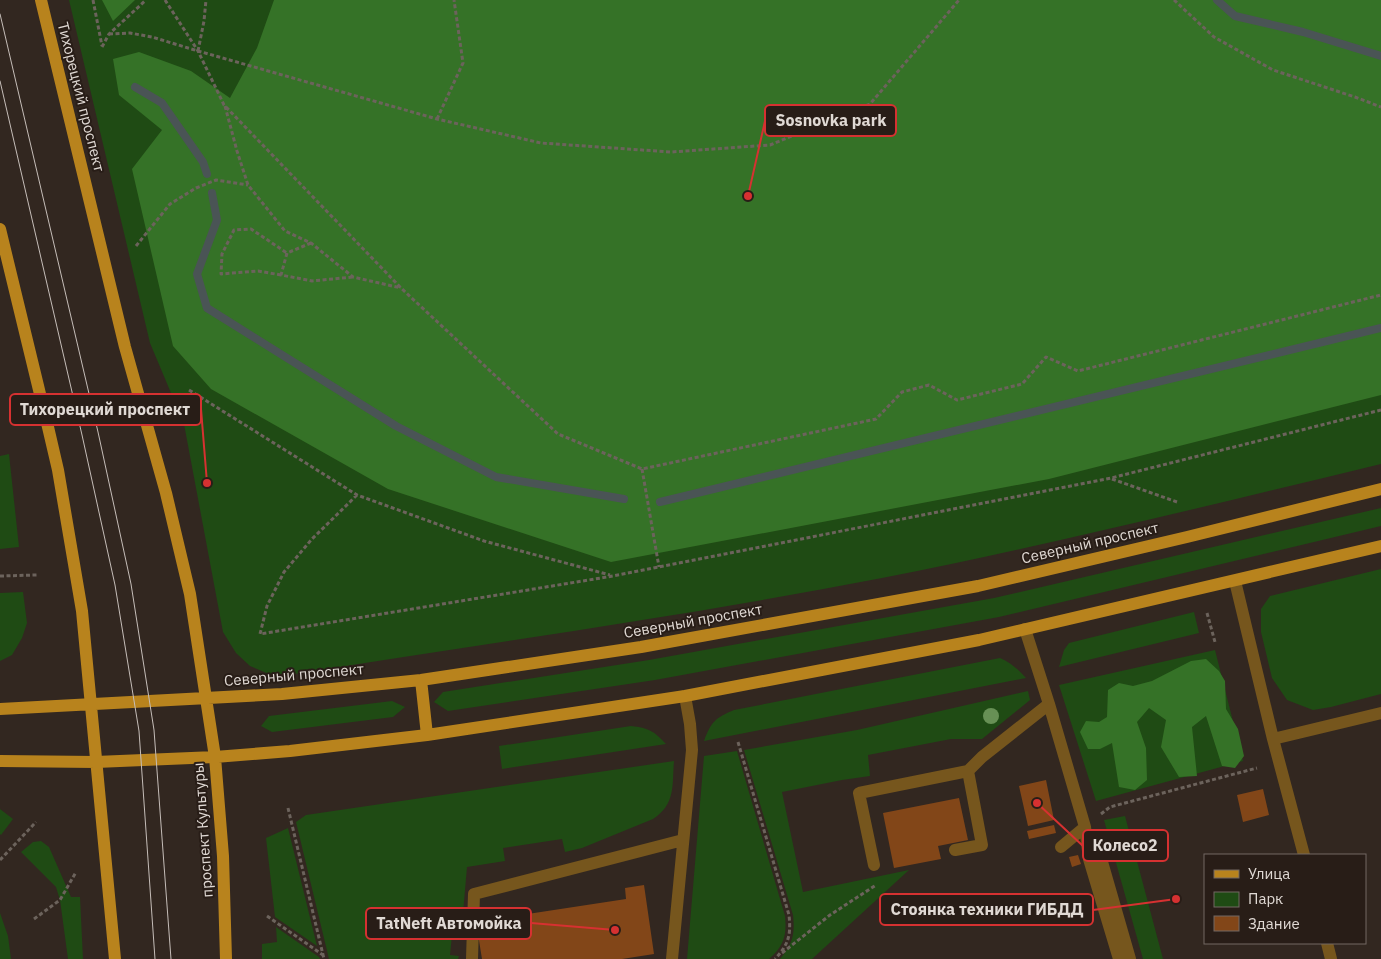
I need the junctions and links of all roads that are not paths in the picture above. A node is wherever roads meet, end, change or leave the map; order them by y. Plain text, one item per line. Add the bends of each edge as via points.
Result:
1 (41, 0) edge
2 (0, 229) edge
3 (1381, 490) edge
4 (1381, 546) edge
5 (1235, 581) junction
6 (1025, 629) junction
7 (421, 680) junction
8 (685, 696) junction
9 (206, 699) junction
10 (90, 704) junction
11 (1050, 704) junction
12 (0, 709) edge
13 (1381, 713) edge
14 (427, 735) junction
15 (1273, 739) junction
16 (214, 757) junction
17 (0, 761) edge
18 (96, 762) junction
19 (968, 771) junction
20 (1085, 827) junction
21 (683, 840) junction
22 (1061, 848) dead end
23 (955, 850) dead end
24 (1304, 854) edge
25 (874, 865) dead end
26 (1327, 944) edge
27 (116, 959) edge
28 (226, 959) edge
29 (472, 959) edge
30 (672, 959) edge
31 (1119, 959) edge
32 (1130, 959) edge
33 (1331, 959) edge

1 - 9 main road, Тихорецкий проспект via 125,347 190,594
2 - 10 main road via 58,470 82,611
3 - 7 main road, Северный проспект via 978,586 641,647
4 - 5 main road
5 - 6 main road
5 - 15 street
6 - 8 main road
6 - 11 street
7 - 9 main road, Северный проспект
7 - 14 main road
8 - 14 main road
8 - 21 street via 692,750
9 - 10 main road, Северный проспект
9 - 16 main road, проспект Культуры
10 - 12 main road, Северный проспект
10 - 18 main road
11 - 19 street
11 - 20 street
13 - 15 street
14 - 16 main road
15 - 24 street
16 - 18 main road
16 - 28 main road, проспект Культуры via 224,856
17 - 18 main road
18 - 27 main road
19 - 23 street via 982,845
19 - 25 street via 859,794
20 - 22 street
20 - 31 street via 1089,859
20 - 32 street via 1100,855
21 - 29 street via 474,894
21 - 30 street
26 - 33 street

